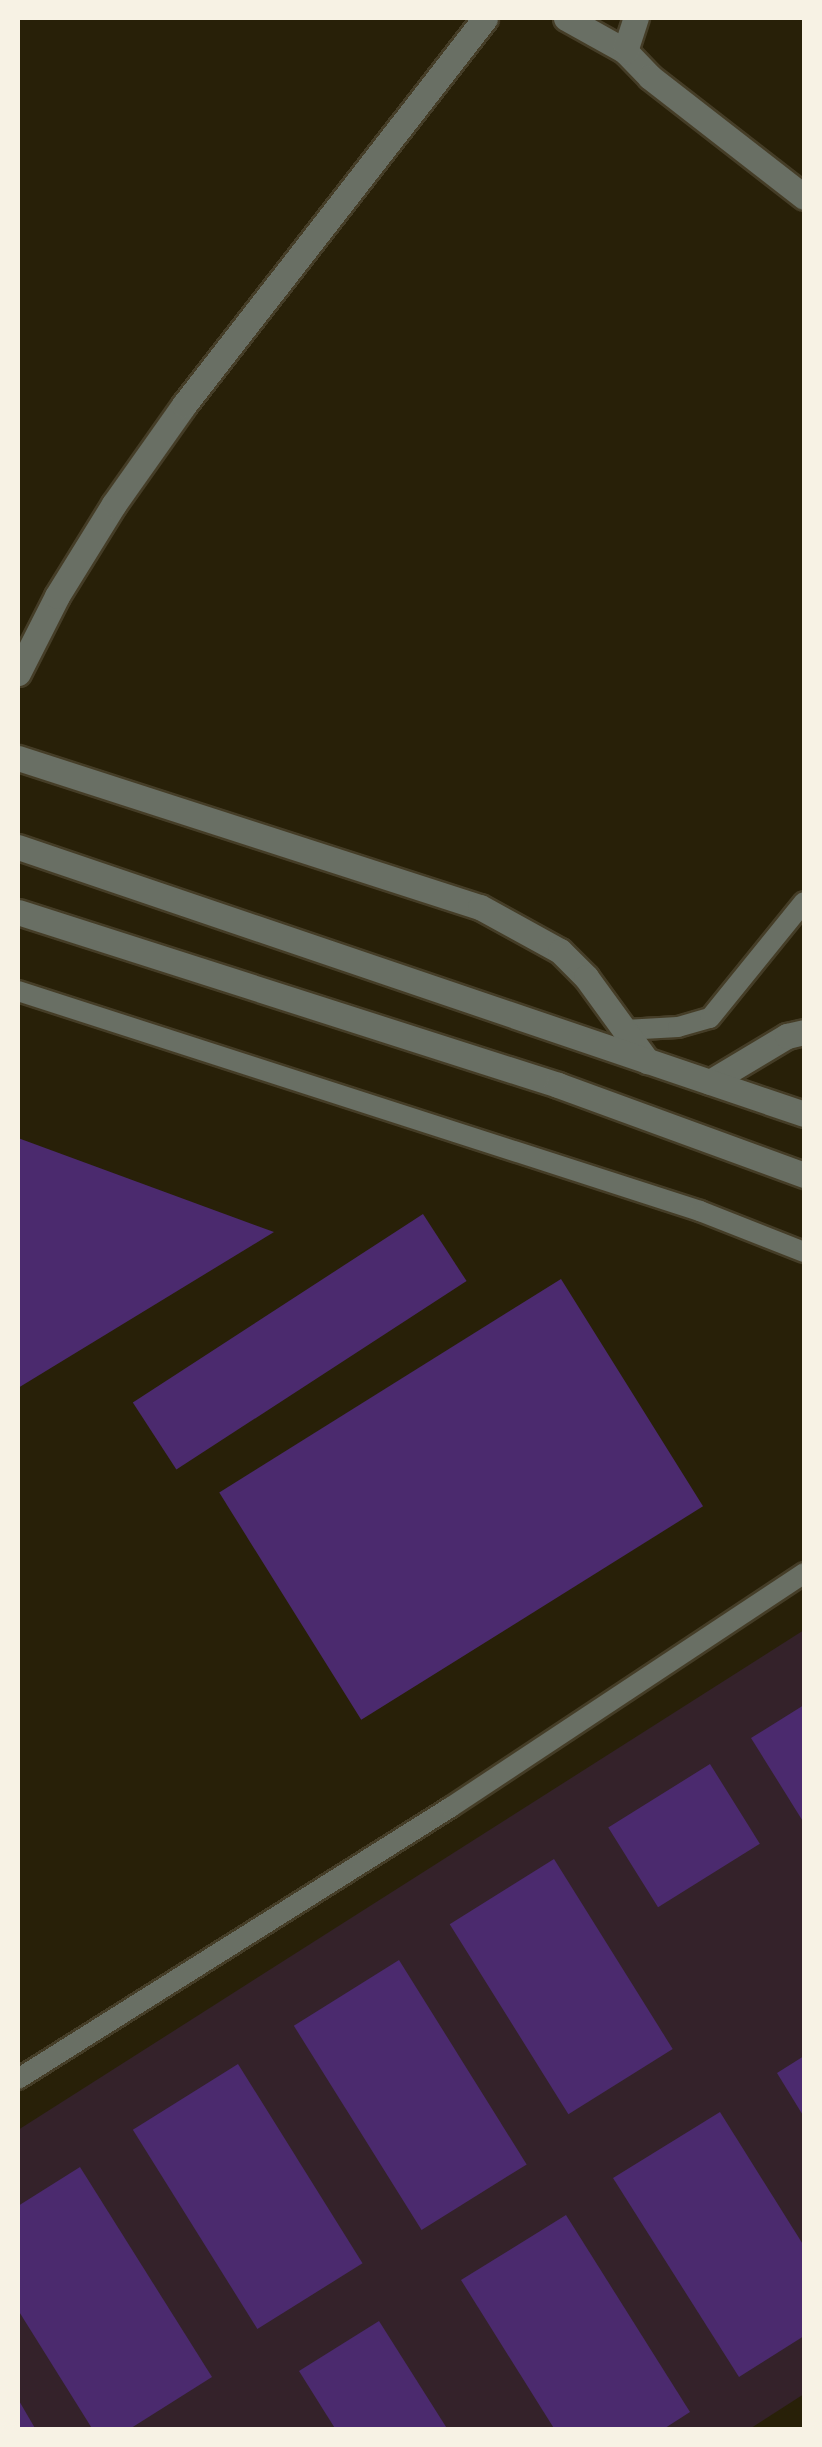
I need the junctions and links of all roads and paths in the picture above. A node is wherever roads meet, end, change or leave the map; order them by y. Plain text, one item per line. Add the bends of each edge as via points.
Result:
1 (486, 18) edge
2 (566, 18) edge
3 (636, 18) edge
4 (624, 50) junction
5 (804, 196) edge
6 (18, 673) edge
7 (18, 758) edge
8 (18, 848) edge
9 (804, 902) edge
10 (18, 912) edge
11 (18, 992) edge
12 (624, 1030) junction
13 (804, 1032) edge
14 (647, 1061) junction
15 (710, 1082) junction
16 (804, 1114) edge
17 (804, 1175) edge
18 (804, 1252) edge
19 (804, 1572) edge
20 (18, 2079) edge

1 - 6 street via 174,419 95,534
2 - 4 street
3 - 4 street
4 - 5 street
7 - 12 street via 480,907 560,952
8 - 14 street
9 - 12 lane via 710,1018
10 - 17 street via 558,1085
11 - 18 lane via 700,1211
12 - 14 street
13 - 15 street
14 - 15 street
15 - 16 street
19 - 20 lane via 452,1808

